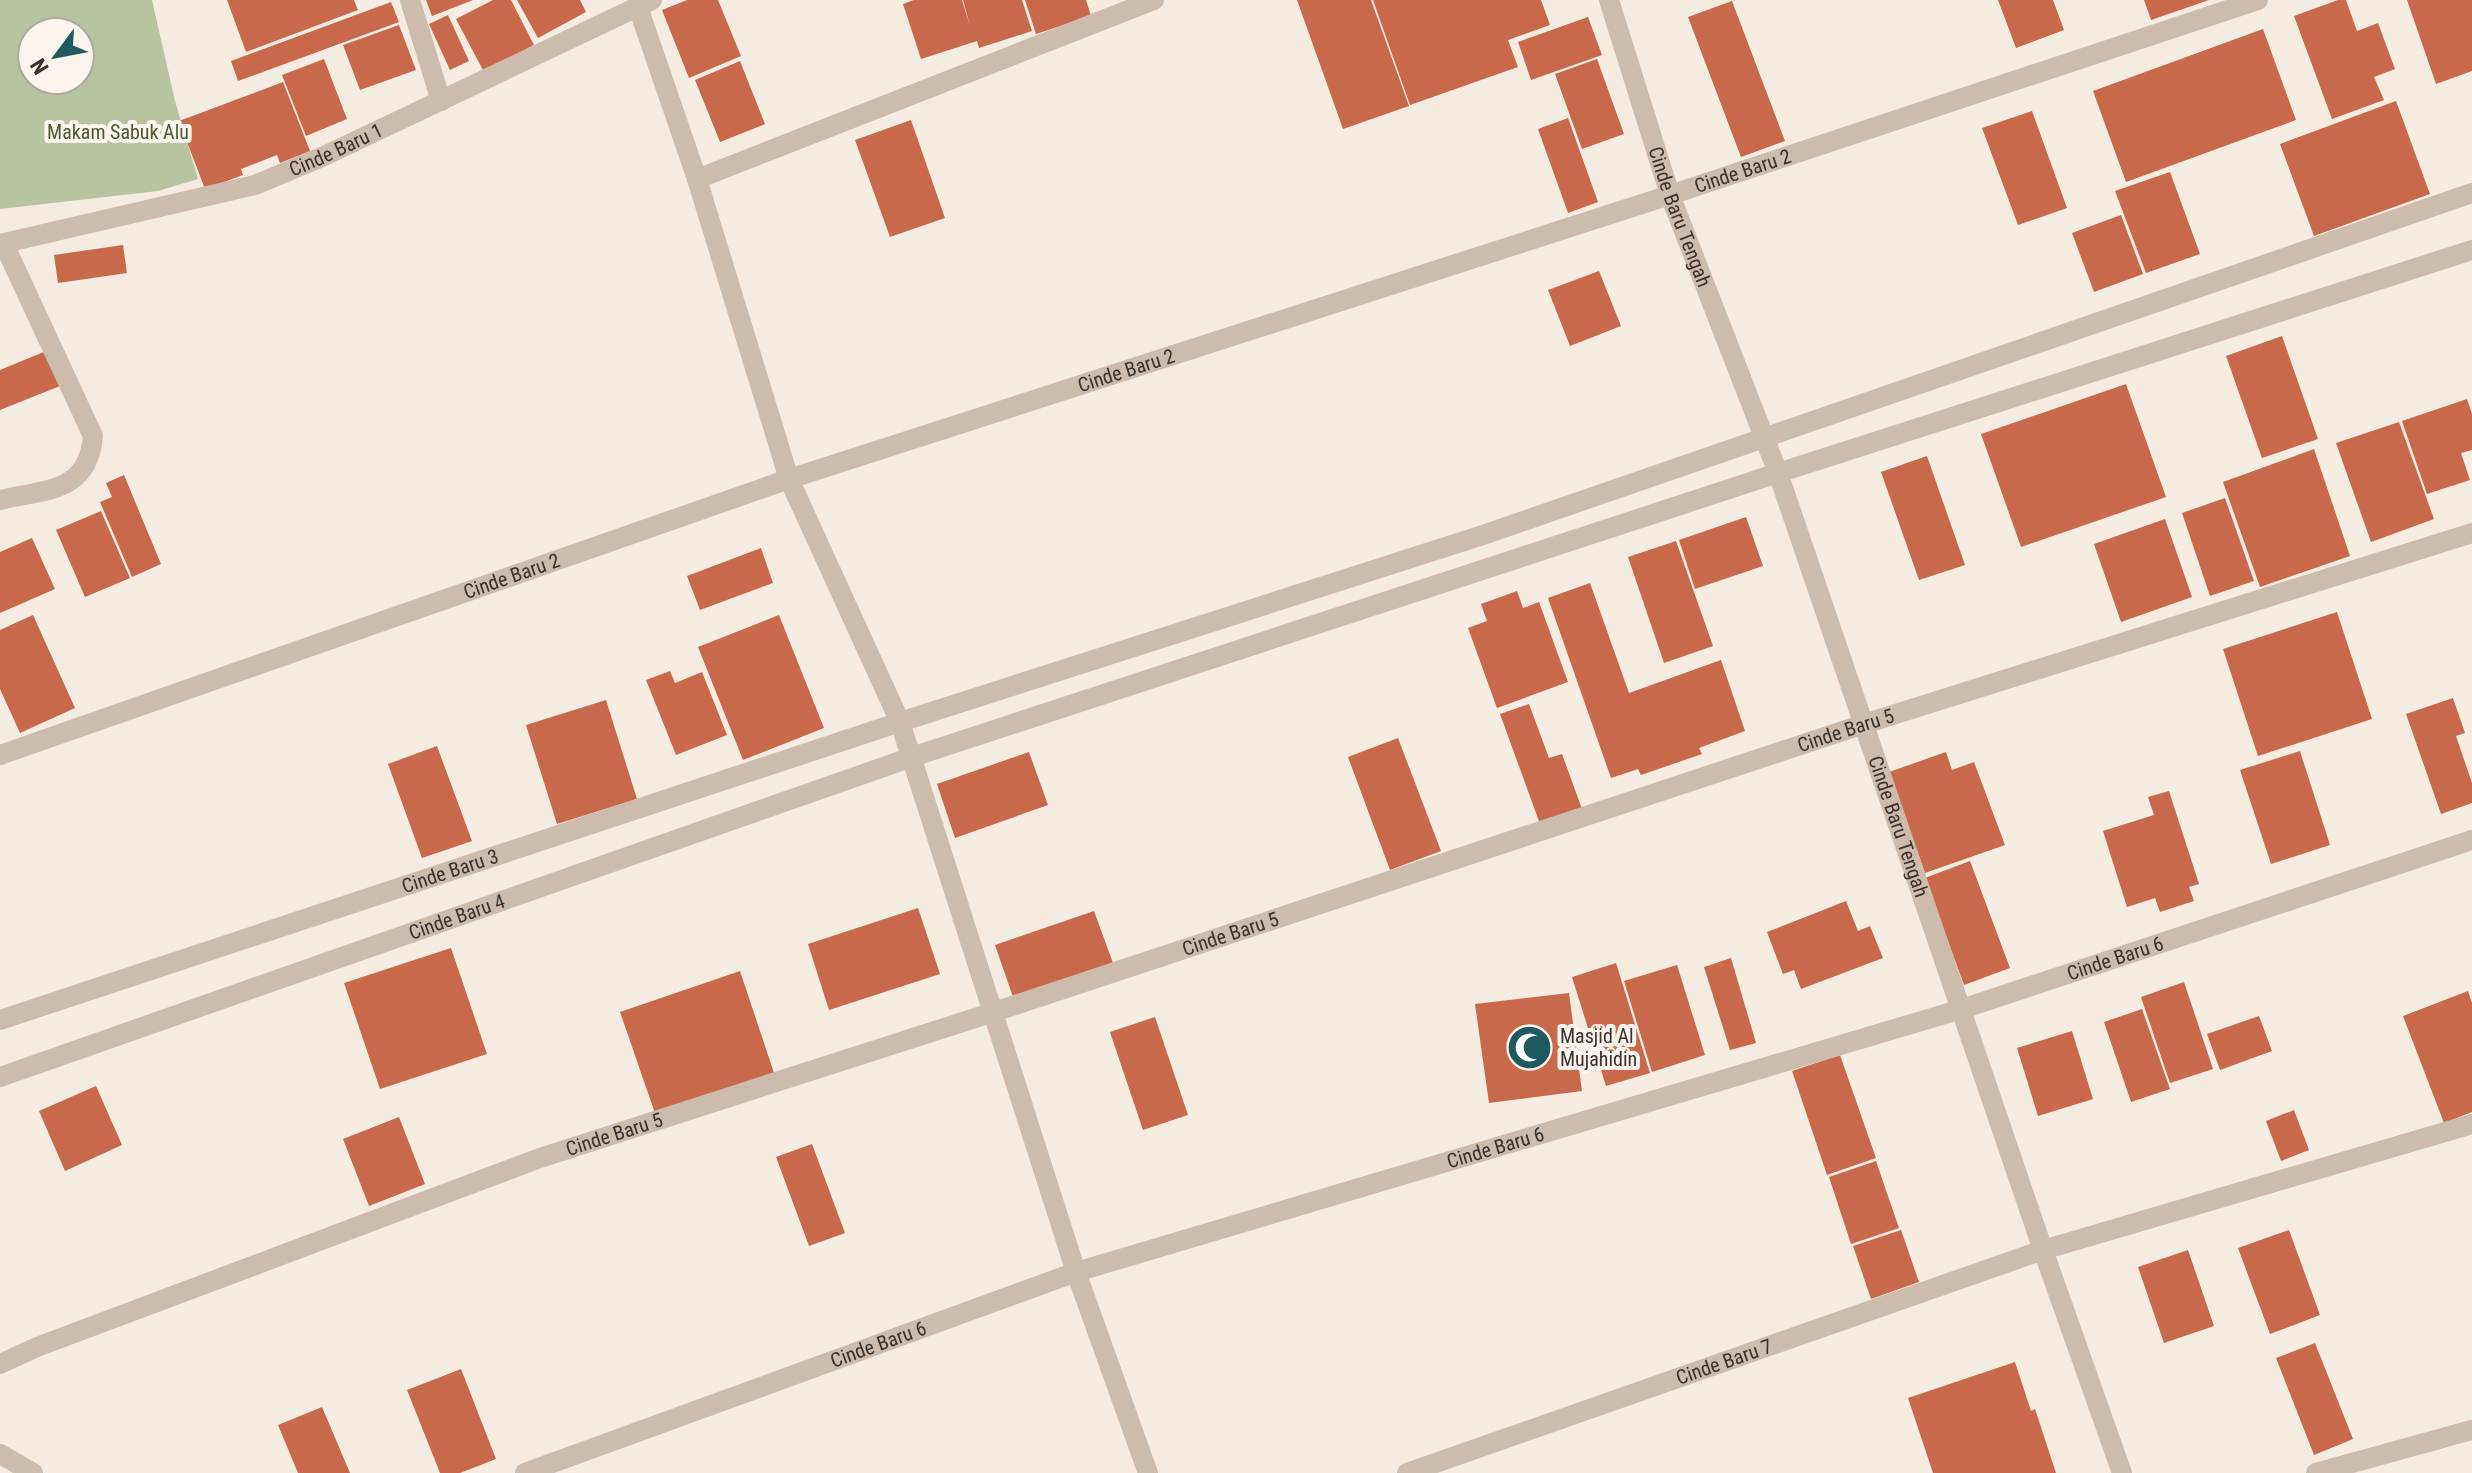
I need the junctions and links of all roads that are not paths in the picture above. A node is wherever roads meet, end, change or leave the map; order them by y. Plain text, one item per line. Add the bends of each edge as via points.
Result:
1 (410, 0) edge
2 (1154, 0) edge
3 (1609, 0) edge
4 (2258, 0) edge
5 (645, 3) edge
6 (441, 101) junction
7 (697, 179) junction
8 (2472, 193) edge
9 (1670, 195) junction
10 (2, 244) edge
11 (2472, 250) edge
12 (1764, 436) junction
13 (1778, 473) junction
14 (789, 479) junction
15 (0, 500) edge
16 (2472, 533) edge
17 (900, 722) junction
18 (1864, 724) junction
19 (0, 755) edge
20 (912, 757) junction
21 (2472, 840) edge
22 (1962, 1009) junction
23 (994, 1012) junction
24 (0, 1020) edge
25 (0, 1077) edge
26 (2472, 1124) edge
27 (2043, 1250) junction
28 (1076, 1272) junction
29 (0, 1364) edge
30 (2472, 1430) edge
31 (0, 1454) edge
32 (33, 1473) edge
33 (525, 1473) edge
34 (1148, 1473) edge
35 (1407, 1473) edge
36 (2122, 1473) edge
37 (2316, 1473) edge

1 - 6 street
2 - 7 street
3 - 9 street, Cinde Baru Tengah
4 - 9 street, Cinde Baru 2
5 - 6 street, Cinde Baru 1
5 - 7 street
6 - 10 street, Cinde Baru 1 via 255,185
7 - 14 street
8 - 12 street, Cinde Baru 3
9 - 12 street, Cinde Baru Tengah
9 - 14 street, Cinde Baru 2
10 - 15 street via 93,436 85,469 71,483
11 - 13 street, Cinde Baru 4
12 - 13 street, Cinde Baru Tengah
12 - 17 street, Cinde Baru 3 via 1483,535
13 - 18 street, Cinde Baru Tengah
13 - 20 street, Cinde Baru 4
14 - 17 street
14 - 19 street, Cinde Baru 2
16 - 18 street, Cinde Baru 5
17 - 20 street
17 - 24 street, Cinde Baru 3
18 - 22 street, Cinde Baru Tengah
18 - 23 street, Cinde Baru 5
20 - 23 street
20 - 25 street, Cinde Baru 4
21 - 22 street, Cinde Baru 6
22 - 27 street, Cinde Baru Tengah
22 - 28 street, Cinde Baru 6
23 - 28 street
23 - 29 street, Cinde Baru 5 via 540,1158
26 - 27 street, Cinde Baru 7
27 - 35 street, Cinde Baru 7
27 - 36 street, Cinde Baru Tengah
28 - 33 street, Cinde Baru 6
28 - 34 street
30 - 37 street
31 - 32 street

